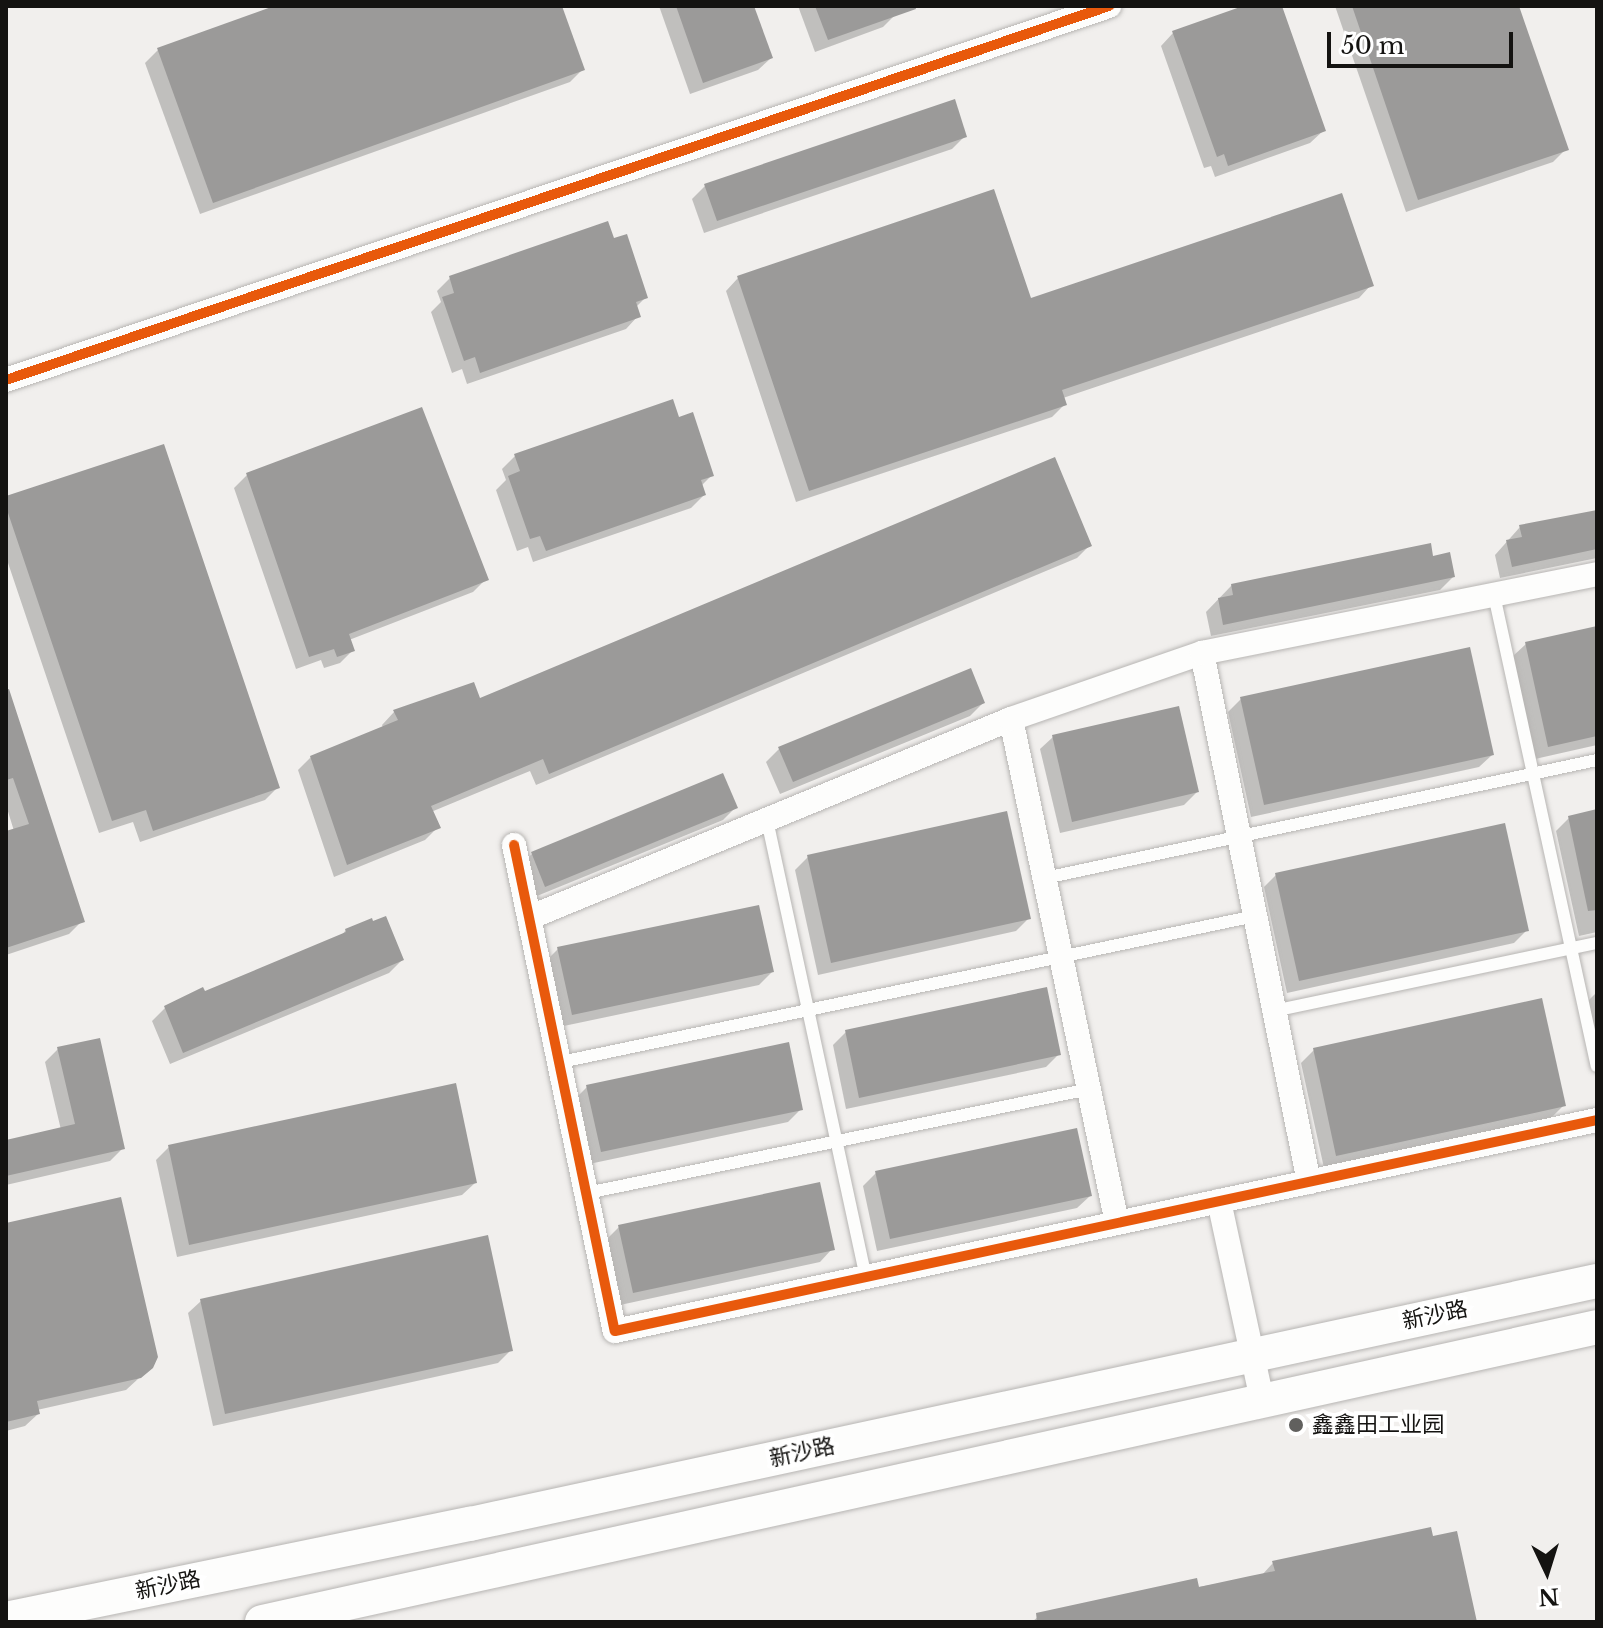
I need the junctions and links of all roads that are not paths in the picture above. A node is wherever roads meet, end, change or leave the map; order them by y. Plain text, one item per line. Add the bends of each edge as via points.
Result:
1 (1109, 6) edge
2 (6, 380) edge
3 (1597, 574) edge
4 (1494, 595) junction
5 (1202, 653) junction
6 (1011, 719) junction
7 (1597, 760) edge
8 (1533, 774) junction
9 (767, 820) junction
10 (1239, 837) junction
11 (514, 845) dead end
12 (1045, 878) junction
13 (1255, 916) junction
14 (531, 917) junction
15 (1597, 943) edge
16 (1571, 949) junction
17 (1061, 957) junction
18 (808, 1010) junction
19 (1274, 1011) junction
20 (561, 1062) junction
21 (1597, 1066) edge
22 (1089, 1089) junction
23 (1597, 1120) edge
24 (836, 1141) junction
25 (1309, 1182) junction
26 (587, 1193) junction
27 (1219, 1201) junction
28 (1117, 1223) junction
29 (866, 1277) junction
30 (1597, 1281) edge
31 (1597, 1327) edge
32 (1253, 1355) junction
33 (1262, 1400) junction
34 (6, 1619) edge
35 (262, 1622) edge

1 - 2 street
3 - 4 street
4 - 5 street
4 - 8 lane
5 - 6 street
5 - 10 street
6 - 9 street
6 - 12 street
7 - 8 lane
8 - 10 lane
8 - 16 lane
9 - 14 street
9 - 18 lane
10 - 12 lane
10 - 13 street
11 - 14 street
12 - 17 street
13 - 17 lane
13 - 19 street
14 - 20 street
15 - 16 lane
16 - 19 lane
16 - 21 lane
17 - 18 lane
17 - 22 street
18 - 20 lane
18 - 24 lane
19 - 25 street
20 - 26 street
22 - 24 lane
22 - 28 street
23 - 25 street
24 - 26 lane
24 - 29 lane
25 - 27 street
26 - 29 street via 615,1331
27 - 28 street
27 - 32 street
28 - 29 street
30 - 32 main road, 新沙路
31 - 33 main road
32 - 33 street
32 - 34 main road, 新沙路
33 - 35 main road

